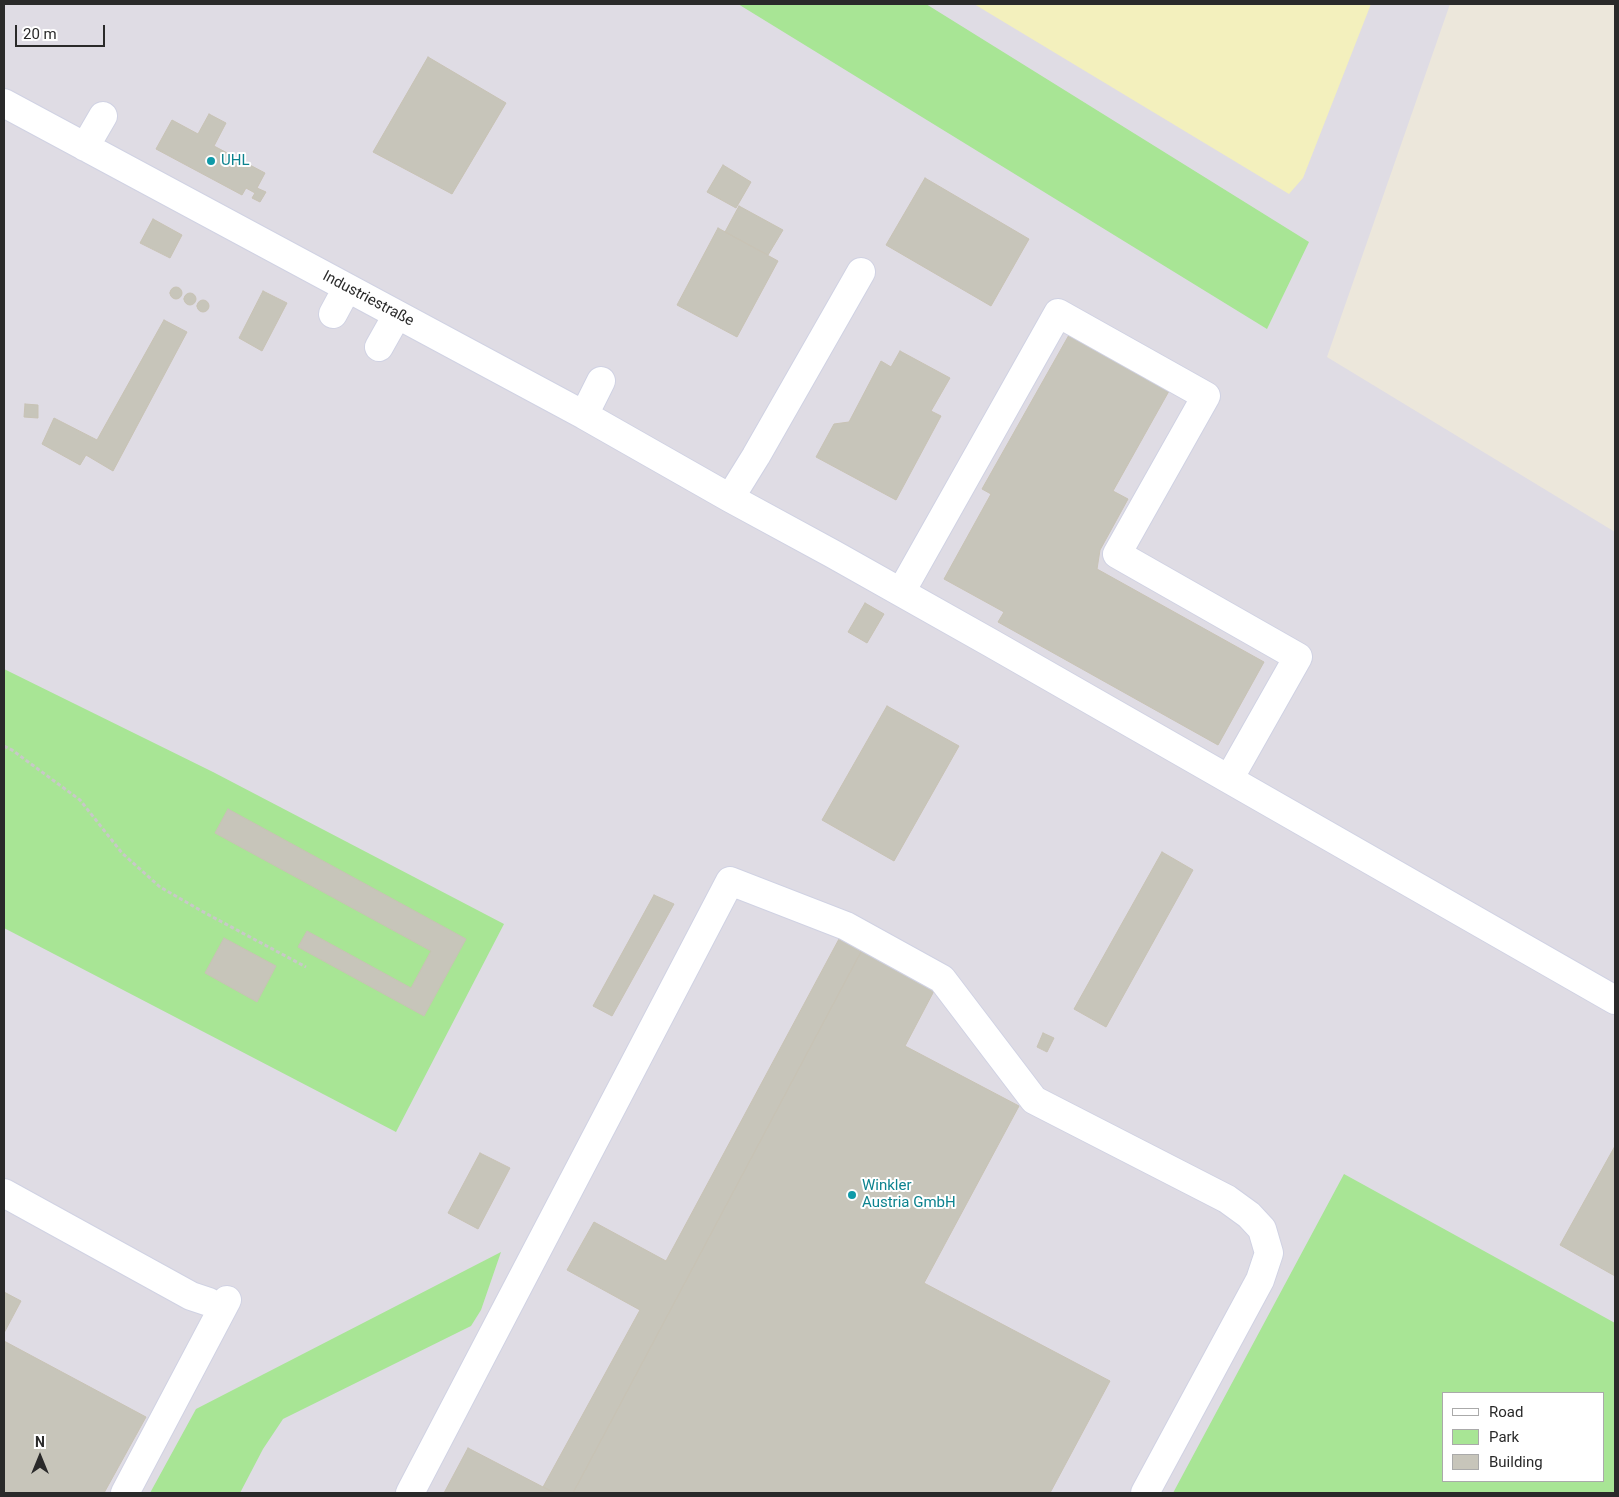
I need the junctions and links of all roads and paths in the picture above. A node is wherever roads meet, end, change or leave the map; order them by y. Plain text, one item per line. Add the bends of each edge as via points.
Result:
1 (4, 103) edge
2 (103, 116) dead end
3 (92, 158) junction
4 (861, 272) dead end
5 (341, 276) junction
6 (333, 314) dead end
7 (398, 315) junction
8 (379, 347) dead end
9 (601, 381) dead end
10 (584, 415) junction
11 (730, 498) junction
12 (901, 592) junction
13 (4, 746) edge
14 (1229, 780) junction
15 (306, 967) dead end
16 (1615, 1000) edge
17 (4, 1193) edge
18 (125, 1493) edge
19 (410, 1493) edge
20 (1145, 1493) edge

1 - 3 street, Industriestraße
2 - 3 street
3 - 5 street, Industriestraße via 242,243 280,240
4 - 11 street
5 - 6 street
5 - 7 street, Industriestraße
7 - 8 street
7 - 10 street, Industriestraße via 449,329
9 - 10 street
10 - 11 street, Industriestraße
11 - 12 street, Industriestraße
12 - 14 street, Industriestraße
12 - 14 street via 1058,312 1206,396 1117,554 1298,657
13 - 15 path via 80,800 122,853 160,887
14 - 16 street, Industriestraße
17 - 18 street via 191,1296 218,1301
19 - 20 street via 730,881 846,926 942,979 1034,1100 1227,1199 1262,1229 1269,1253 1260,1280

